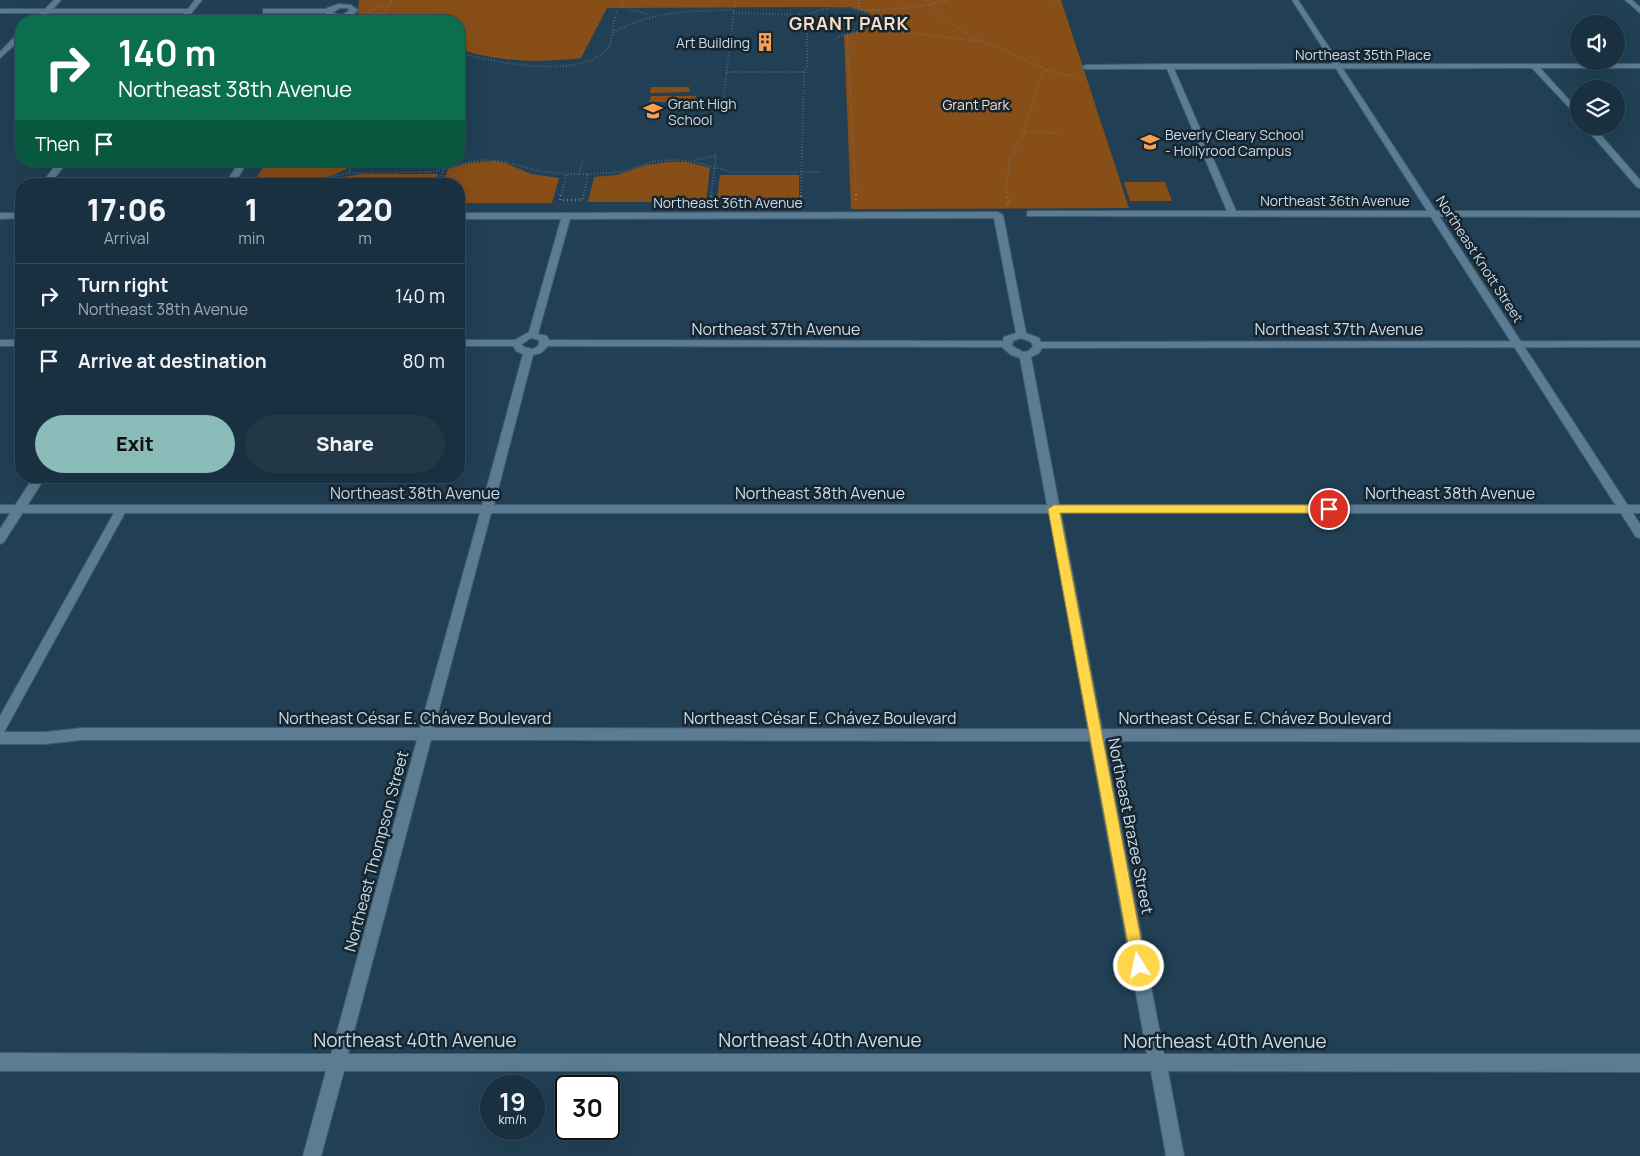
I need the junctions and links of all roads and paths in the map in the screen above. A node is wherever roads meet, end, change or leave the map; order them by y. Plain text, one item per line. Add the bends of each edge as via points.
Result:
1 (58, 0) edge
2 (199, 0) edge
3 (624, 0) edge
4 (735, 0) edge
5 (859, 0) edge
6 (925, 0) edge
7 (949, 0) edge
8 (1052, 0) edge
9 (1060, 0) edge
10 (1295, 0) edge
11 (1628, 0) edge
12 (392, 1) edge
13 (346, 3) edge
14 (929, 4) junction
15 (621, 5) junction
16 (859, 10) junction
17 (0, 11) edge
18 (46, 11) junction
19 (189, 11) junction
20 (266, 11) dead end
21 (328, 11) junction
22 (1640, 11) edge
23 (733, 12) junction
24 (42, 15) edge
25 (186, 15) edge
26 (329, 15) edge
27 (347, 15) edge
28 (375, 15) edge
29 (382, 15) edge
30 (651, 15) junction
31 (807, 15) junction
32 (872, 17) junction
33 (613, 32) junction
34 (847, 35) junction
35 (15, 41) edge
36 (833, 41) dead end
37 (982, 41) junction
38 (465, 54) edge
39 (0, 56) edge
40 (1168, 66) junction
41 (1338, 66) junction
42 (1534, 66) junction
43 (1640, 66) edge
44 (1086, 67) dead end
45 (726, 72) junction
46 (804, 72) junction
47 (1570, 106) edge
48 (722, 112) dead end
49 (1024, 132) junction
50 (1060, 133) dead end
51 (1596, 135) edge
52 (583, 160) dead end
53 (685, 160) junction
54 (465, 161) edge
55 (468, 162) junction
56 (465, 163) edge
57 (59, 167) edge
58 (240, 167) edge
59 (351, 167) edge
60 (451, 167) edge
61 (714, 168) junction
62 (444, 169) junction
63 (802, 172) junction
64 (821, 172) dead end
65 (348, 173) junction
66 (567, 174) junction
67 (579, 174) junction
68 (588, 174) junction
69 (50, 178) edge
70 (233, 178) edge
71 (324, 178) edge
72 (440, 178) edge
73 (1640, 185) edge
74 (801, 201) dead end
75 (856, 208) dead end
76 (15, 214) edge
77 (1030, 214) dead end
78 (1233, 214) junction
79 (1434, 214) junction
80 (1640, 214) edge
81 (998, 215) junction
82 (0, 216) edge
83 (465, 216) edge
84 (566, 216) junction
85 (710, 216) junction
86 (533, 335) junction
87 (1021, 335) junction
88 (0, 343) edge
89 (15, 343) edge
90 (465, 344) edge
91 (518, 344) junction
92 (545, 344) junction
93 (1006, 344) junction
94 (1517, 344) junction
95 (1640, 344) edge
96 (1038, 345) junction
97 (529, 352) junction
98 (1025, 355) junction
99 (36, 483) edge
100 (0, 509) edge
101 (19, 509) junction
102 (122, 509) junction
103 (486, 509) junction
104 (1054, 509) junction
105 (1624, 509) junction
106 (1640, 509) edge
107 (1640, 534) edge
108 (0, 539) edge
109 (0, 728) edge
110 (1096, 735) junction
111 (425, 736) junction
112 (1640, 736) edge
113 (0, 738) edge
114 (338, 1061) junction
115 (0, 1062) edge
116 (1157, 1062) junction
117 (1640, 1063) edge
118 (312, 1156) edge
119 (1175, 1156) edge

1 - 18 street
2 - 19 street
3 - 15 path
4 - 23 path
5 - 16 path
6 - 14 path
7 - 14 path
8 - 9 path
10 - 41 street, Northeast Knott Street
11 - 22 street
12 - 28 path via 364,12
12 - 29 path
13 - 21 street
13 - 27 street via 354,10
14 - 16 path via 898,11
14 - 37 path via 949,22
15 - 30 path
15 - 33 path
16 - 31 path via 820,9
16 - 32 path
17 - 18 street
18 - 19 street
18 - 24 street
19 - 25 street
20 - 21 street
21 - 26 street
23 - 30 path via 674,11
23 - 31 path
23 - 45 path
30 - 33 path via 633,20
31 - 46 path via 807,68
32 - 34 path via 874,25 868,31
32 - 37 path via 901,32
33 - 38 path via 607,49 588,62 520,64
34 - 36 path via 838,36
34 - 75 path
35 - 39 street
37 - 49 path via 1047,70 1041,76
40 - 41 street, Northeast 35th Place
40 - 44 street, Northeast 35th Place
40 - 78 street
41 - 42 street, Northeast 35th Place
41 - 79 street, Northeast Knott Street
42 - 43 street, Northeast 35th Place
42 - 47 street
45 - 46 path
45 - 48 path
46 - 63 path
49 - 50 path
49 - 81 path via 1010,158 1006,190 1010,203
51 - 73 street
52 - 67 path
53 - 61 path
53 - 61 path via 701,160 716,155
53 - 68 path via 656,161 621,172
54 - 55 path
55 - 56 path
55 - 66 path via 502,161 538,171
57 - 69 street
58 - 70 street
59 - 65 path
60 - 62 path
61 - 63 path via 731,172
61 - 85 path
62 - 65 path
62 - 72 path
63 - 64 path
63 - 74 path
65 - 71 path
66 - 67 path
66 - 68 path via 560,200 582,200
67 - 68 path
76 - 82 street
77 - 78 street, Northeast 36th Avenue
78 - 79 street, Northeast 36th Avenue
79 - 80 street, Northeast 36th Avenue
79 - 94 street, Northeast Knott Street
81 - 85 street, Northeast 36th Avenue
81 - 87 street
83 - 84 street, Northeast 36th Avenue
84 - 85 street, Northeast 36th Avenue
84 - 86 street
86 - 91 street via 522,338
86 - 92 street via 543,338
87 - 93 street via 1011,337
87 - 96 street via 1031,337
88 - 89 street
90 - 91 street
91 - 97 street via 520,350
92 - 93 street, Northeast 37th Avenue
92 - 97 street via 538,351
93 - 98 street via 1014,353
94 - 95 street, Northeast 37th Avenue
94 - 96 street, Northeast 37th Avenue
94 - 105 street, Northeast Knott Street
96 - 98 street via 1035,352
97 - 103 street, Northeast Thompson Street
98 - 104 street, Northeast Brazee Street
99 - 101 street
100 - 101 street, Northeast 38th Avenue
101 - 102 street, Northeast 38th Avenue
101 - 108 street
102 - 103 street, Northeast 38th Avenue
102 - 109 lane
103 - 104 street, Northeast 38th Avenue
103 - 111 street, Northeast Thompson Street
104 - 105 street, Northeast 38th Avenue
104 - 110 street, Northeast Brazee Street
105 - 106 street, Northeast 38th Avenue
105 - 107 street, Northeast Knott Street
110 - 111 street, Northeast César E. Chávez Boulevard
110 - 112 street, Northeast César E. Chávez Boulevard
110 - 116 street, Northeast Brazee Street
111 - 113 street, Northeast César E. Chávez Boulevard via 82,734
111 - 114 street, Northeast Thompson Street
114 - 115 street, Northeast 40th Avenue
114 - 116 street, Northeast 40th Avenue
114 - 118 street, Northeast Thompson Street
116 - 117 street, Northeast 40th Avenue
116 - 119 street, Northeast Brazee Street

